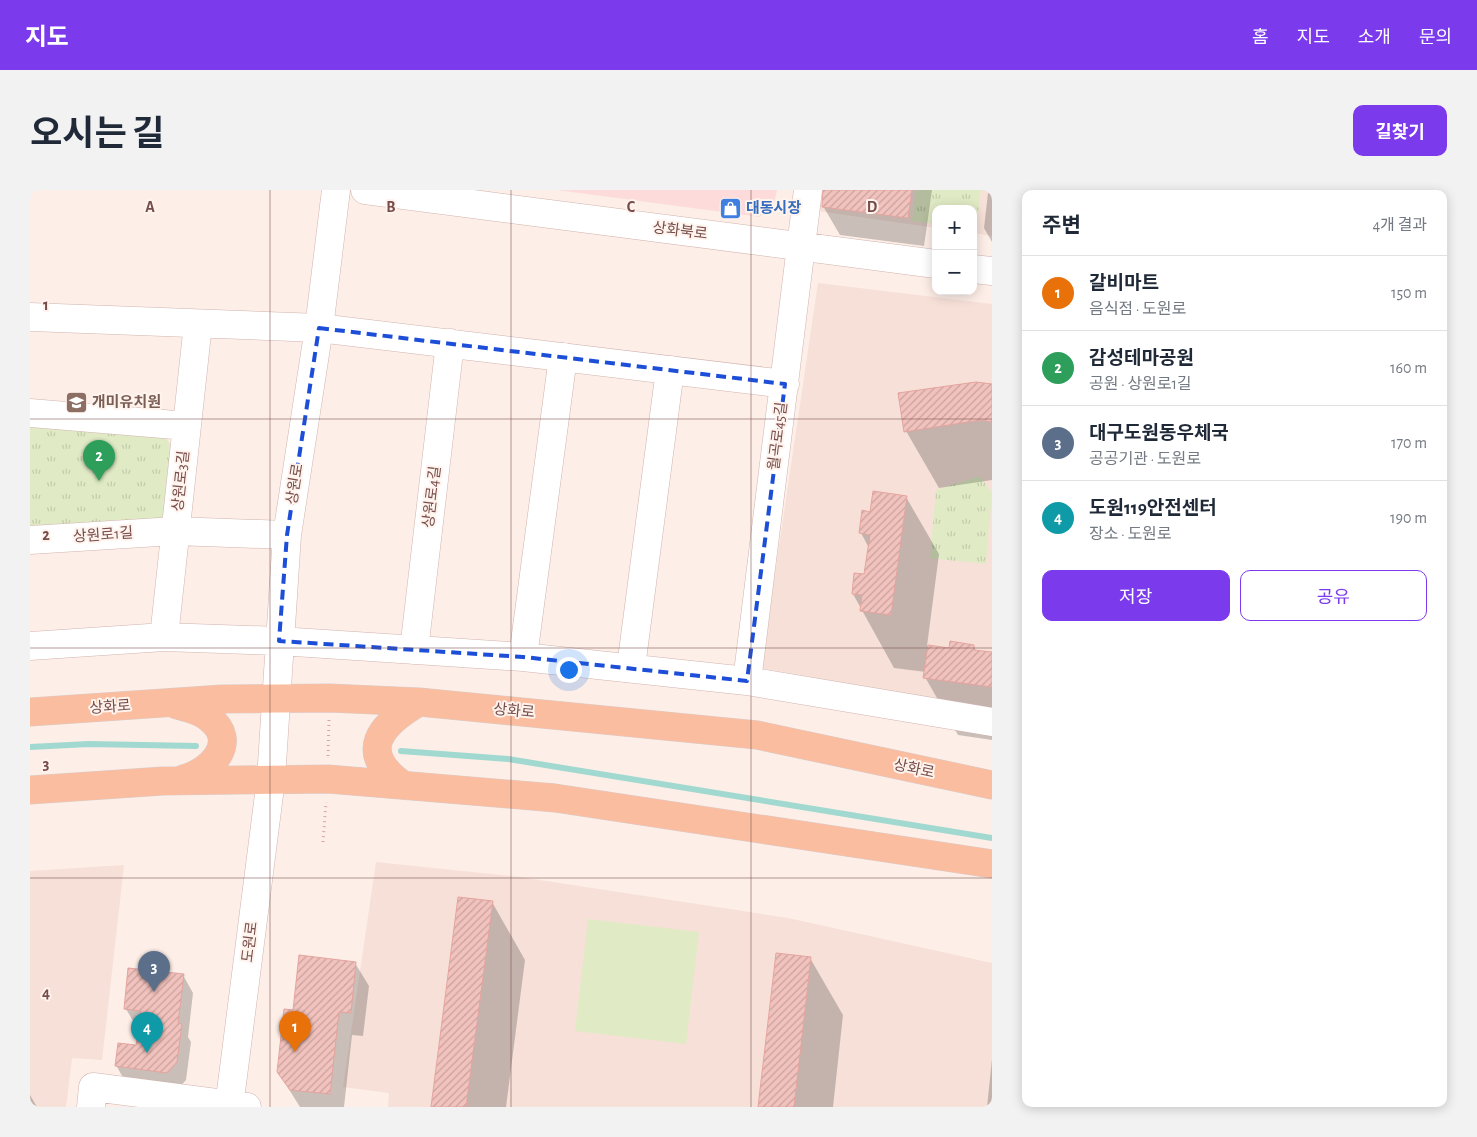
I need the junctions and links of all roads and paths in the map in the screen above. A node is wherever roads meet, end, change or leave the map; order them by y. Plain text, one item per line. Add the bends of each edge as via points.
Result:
1 (336, 190) edge
2 (365, 190) edge
3 (808, 190) edge
4 (800, 246) junction
5 (932, 263) edge
6 (977, 269) edge
7 (992, 271) edge
8 (30, 317) edge
9 (198, 324) junction
10 (319, 328) junction
11 (450, 344) junction
12 (563, 357) junction
13 (670, 370) junction
14 (785, 384) junction
15 (30, 413) edge
16 (187, 426) junction
17 (175, 531) junction
18 (288, 535) junction
19 (30, 540) edge
20 (164, 637) junction
21 (279, 641) junction
22 (30, 646) edge
23 (414, 650) junction
24 (523, 657) junction
25 (630, 667) junction
26 (747, 681) junction
27 (274, 698) junction
28 (329, 698) junction
29 (418, 702) junction
30 (170, 703) junction
31 (30, 712) edge
32 (992, 722) edge
33 (270, 779) junction
34 (328, 779) junction
35 (179, 780) junction
36 (403, 785) junction
37 (992, 785) edge
38 (30, 790) edge
39 (324, 842) dead end
40 (992, 864) edge
41 (235, 1106) edge
42 (91, 1107) edge

1 - 10 street, 상원로
2 - 4 street, 상화북로
3 - 4 street, 월곡로45길
4 - 5 street, 상화북로
4 - 14 street, 월곡로45길
6 - 7 street
8 - 9 street
9 - 10 street
9 - 16 street, 상원로3길
10 - 11 street
10 - 18 street, 상원로
11 - 12 street
11 - 23 street, 상원로4길
12 - 13 street
12 - 24 street
13 - 14 street
13 - 25 street
14 - 26 street, 월곡로45길
15 - 16 street
16 - 17 street, 상원로3길
17 - 18 street, 상원로1길
17 - 19 street, 상원로1길
17 - 20 street, 상원로3길
18 - 21 street, 상원로
20 - 21 street
20 - 22 street
21 - 23 street
21 - 27 street, 상원로
23 - 24 street
24 - 25 street
25 - 26 street
26 - 32 street
27 - 28 main road, 상화로
27 - 30 main road, 상화로
27 - 33 street, 상원로
28 - 29 main road, 상화로
28 - 34 path
29 - 36 main road via 396,716 379,736 378,759 388,774
29 - 37 main road, 상화로 via 758,735
30 - 31 main road, 상화로
30 - 35 main road via 197,710 210,718 220,732 222,742 217,759 205,770
33 - 34 main road
33 - 35 main road
33 - 41 street, 도원로
34 - 36 main road
34 - 39 path
35 - 38 main road
36 - 40 main road via 555,798
41 - 42 street, 도원로 via 93,1088

